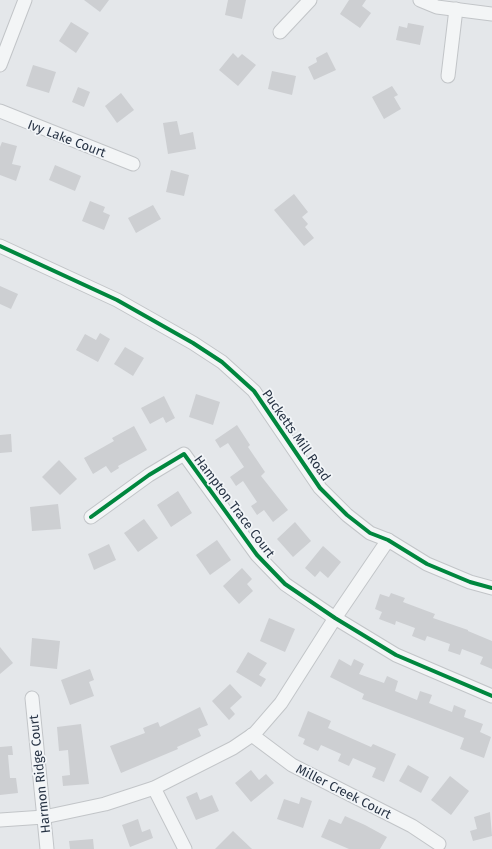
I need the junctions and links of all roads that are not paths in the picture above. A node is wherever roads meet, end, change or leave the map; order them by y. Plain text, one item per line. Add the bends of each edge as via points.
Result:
1 (25, 0) edge
2 (310, 0) edge
3 (420, 0) edge
4 (456, 9) junction
5 (492, 14) edge
6 (280, 32) dead end
7 (0, 65) edge
8 (448, 76) dead end
9 (0, 111) edge
10 (133, 164) dead end
11 (0, 246) edge
12 (91, 517) dead end
13 (388, 540) junction
14 (492, 588) edge
15 (335, 618) junction
16 (492, 696) edge
17 (32, 698) dead end
18 (252, 735) junction
19 (154, 788) junction
20 (44, 817) junction
21 (0, 820) edge
22 (439, 844) dead end
23 (47, 849) edge
24 (185, 849) edge

1 - 7 street
2 - 6 street
3 - 4 street via 437,7
4 - 5 street
4 - 8 street
9 - 10 street, Ivy Lake Court
11 - 13 street, Pucketts Mill Road via 117,300 222,362 254,391 320,488 347,515 370,533
12 - 15 street, Hampton Trace Court via 149,475 184,454 257,555 285,584
13 - 14 street, Pucketts Mill Road via 426,564
13 - 15 street
15 - 16 street, Hampton Trace Court via 396,655
15 - 18 street via 281,703
17 - 20 street, Harmon Ridge Court
18 - 19 street via 233,748
18 - 22 street, Miller Creek Court via 292,765 412,826
19 - 20 street via 106,804
19 - 24 street
20 - 21 street
20 - 23 street, Harmon Ridge Court

